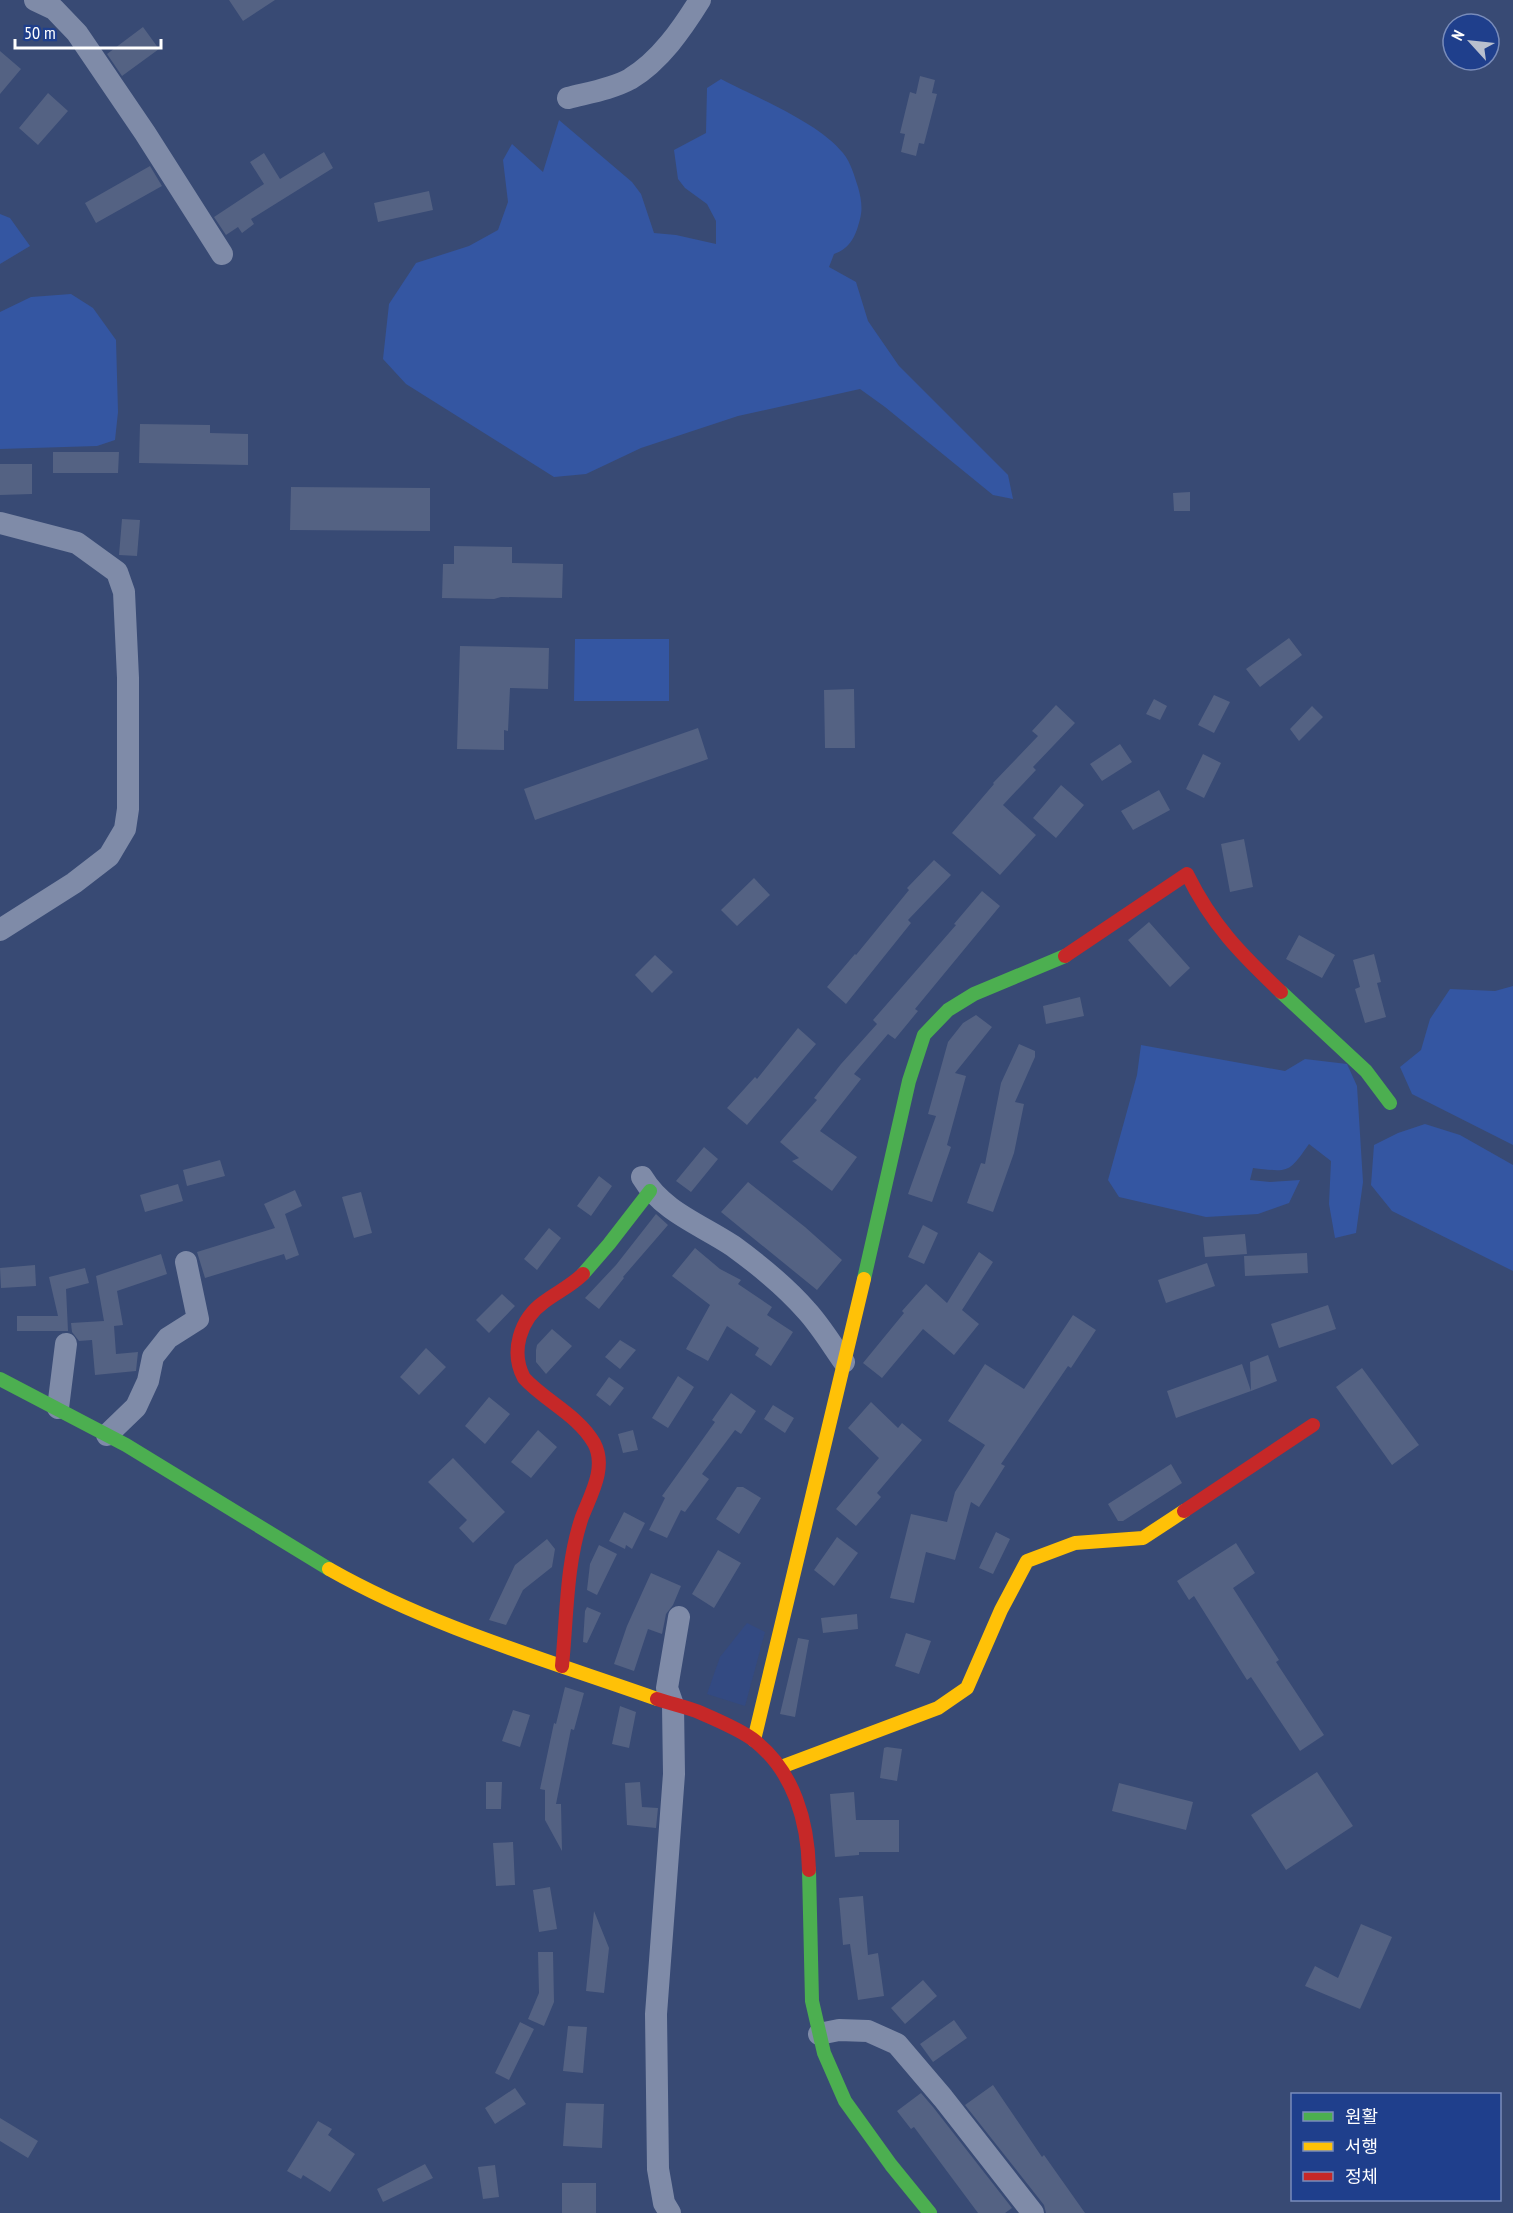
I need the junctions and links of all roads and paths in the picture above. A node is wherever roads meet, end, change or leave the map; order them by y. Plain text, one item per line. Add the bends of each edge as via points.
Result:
1 (35, 0) edge
2 (700, 0) edge
3 (568, 98) dead end
4 (222, 255) dead end
5 (0, 522) edge
6 (0, 930) edge
7 (1390, 1102) dead end
8 (646, 1184) joint
9 (186, 1262) dead end
10 (66, 1344) dead end
11 (844, 1362) junction
12 (0, 1378) edge
13 (58, 1408) junction
14 (1313, 1425) dead end
15 (107, 1435) junction
16 (679, 1617) dead end
17 (562, 1666) junction
18 (673, 1705) junction
19 (753, 1740) junction
20 (781, 1767) junction
21 (819, 2034) junction
22 (670, 2213) edge
23 (930, 2213) edge
24 (1033, 2213) edge

1 - 4 street via 54,9 77,33
2 - 3 street via 658,56 629,80
5 - 6 street via 77,543 117,572 124,592 128,809 125,829 109,856
7 - 11 street via 1366,1071 1236,949 1201,903 1187,874 1067,956 948,1010 924,1035 909,1081
8 - 11 street via 678,1215 732,1246 784,1287 808,1311
8 - 17 street via 594,1261 571,1285 538,1306 521,1333 515,1353 516,1366 528,1384 588,1433 600,1462 572,1563
9 - 15 street via 198,1319 168,1338 153,1357 136,1407
10 - 13 street
11 - 19 street
12 - 13 street
13 - 15 street
14 - 20 street via 1143,1538 1075,1543 1027,1561 1000,1610 967,1688 938,1708
15 - 17 street via 331,1570 394,1602
16 - 18 street via 667,1688
17 - 18 street
18 - 19 street via 701,1713
18 - 22 street via 674,1774 657,2014 656,2097 658,2169 664,2203
19 - 20 street
20 - 21 street via 804,1823 812,2001
21 - 23 street via 844,2101
21 - 24 street via 868,2031 897,2044

